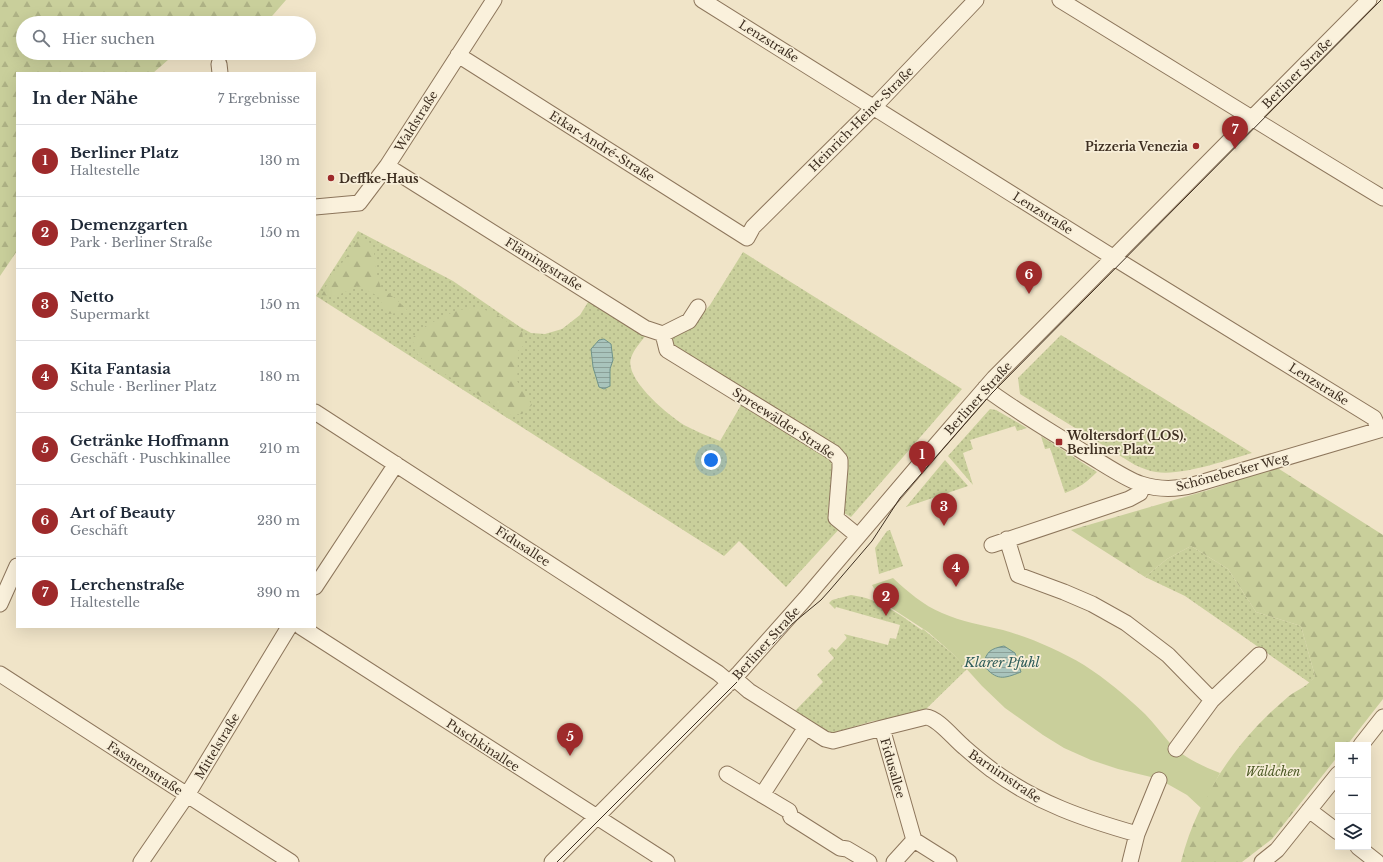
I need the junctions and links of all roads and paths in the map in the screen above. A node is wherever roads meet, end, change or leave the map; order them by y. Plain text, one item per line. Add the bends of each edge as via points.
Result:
1 (494, 0) edge
2 (702, 0) edge
3 (976, 0) edge
4 (1060, 0) edge
5 (1369, 0) edge
6 (458, 55) junction
7 (874, 107) junction
8 (1251, 119) junction
9 (387, 166) junction
10 (1383, 198) edge
11 (316, 207) edge
12 (747, 238) joint
13 (1114, 258) junction
14 (698, 307) dead end
15 (663, 334) junction
16 (985, 388) junction
17 (316, 413) edge
18 (1381, 429) edge
19 (396, 464) junction
20 (1142, 485) junction
21 (858, 536) junction
22 (1007, 539) junction
23 (992, 545) dead end
24 (16, 568) edge
25 (316, 585) edge
26 (0, 604) edge
27 (288, 628) edge
28 (302, 628) edge
29 (1259, 655) dead end
30 (0, 674) edge
31 (732, 681) junction
32 (1212, 700) junction
33 (1383, 717) edge
34 (806, 727) junction
35 (882, 728) junction
36 (1363, 742) edge
37 (1176, 749) dead end
38 (727, 774) dead end
39 (1335, 778) edge
40 (1159, 780) dead end
41 (186, 795) junction
42 (762, 795) junction
43 (1309, 810) junction
44 (596, 817) junction
45 (1335, 830) edge
46 (1137, 834) junction
47 (914, 840) junction
48 (1362, 850) edge
49 (141, 862) edge
50 (291, 862) edge
51 (552, 862) edge
52 (666, 862) edge
53 (869, 862) edge
54 (894, 862) edge
55 (949, 862) edge
56 (1130, 862) edge
57 (1262, 862) edge
58 (1377, 862) edge

1 - 6 street, Waldstraße
2 - 7 street, Lenzstraße
3 - 7 street, Heinrich-Heine-Straße
4 - 8 street
5 - 8 street, Berliner Straße
6 - 9 street, Waldstraße
6 - 12 street, Etkar-André-Straße
7 - 12 street, Heinrich-Heine-Straße via 753,227
7 - 13 street, Lenzstraße
8 - 10 street
8 - 13 street, Berliner Straße
9 - 11 street, Waldstraße via 360,203
9 - 15 street, Flämingstraße via 645,328
13 - 16 street, Berliner Straße
13 - 18 street, Lenzstraße via 1374,418
14 - 15 street via 689,321
15 - 21 street, Spreewälder Straße via 667,350 834,453 840,460 836,518
16 - 20 street, Schönebecker Weg via 1110,468
16 - 21 street, Berliner Straße
17 - 19 street, Fidusallee
18 - 20 street, Schönebecker Weg via 1180,488 1164,489
19 - 25 street
19 - 31 street, Fidusallee
20 - 22 street via 1140,493 1129,499
21 - 31 street, Berliner Straße
22 - 23 street
22 - 32 street via 1018,575 1092,604 1126,623 1168,655
24 - 26 street
27 - 41 street, Mittelstraße
28 - 44 street, Puschkinallee
29 - 32 street
30 - 41 street, Fasanenstraße
31 - 34 street, Fidusallee
31 - 44 street, Berliner Straße
32 - 37 street
33 - 36 street
34 - 35 street, Fidusallee via 825,739 833,740
34 - 42 street
35 - 46 street, Barnimstraße via 930,717 993,771 1023,790 1065,811 1102,825
35 - 47 street, Fidusallee
38 - 42 street
39 - 43 street
40 - 46 street
41 - 49 street, Mittelstraße
41 - 50 street, Fasanenstraße
42 - 53 street via 840,848 848,849
43 - 45 street
43 - 57 street via 1277,850
44 - 51 street, Berliner Straße
44 - 52 street, Puschkinallee
46 - 56 street
47 - 54 street
47 - 55 street
48 - 58 street

